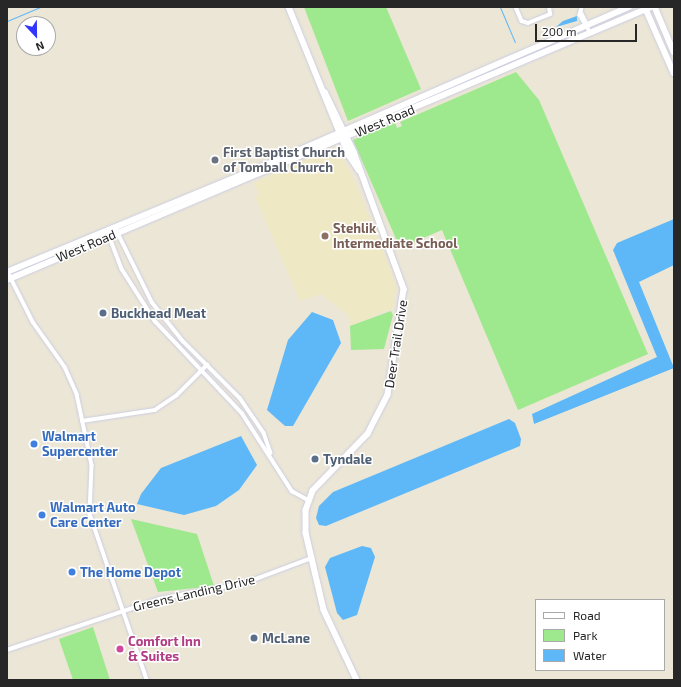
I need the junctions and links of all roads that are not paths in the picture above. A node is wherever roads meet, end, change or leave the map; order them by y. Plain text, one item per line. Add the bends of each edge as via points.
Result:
1 (289, 7) edge
2 (516, 7) edge
3 (549, 7) edge
4 (629, 7) edge
5 (655, 7) edge
6 (582, 8) edge
7 (647, 8) edge
8 (587, 25) junction
9 (590, 33) junction
10 (536, 48) junction
11 (674, 52) edge
12 (540, 54) junction
13 (491, 67) junction
14 (674, 73) edge
15 (494, 74) junction
16 (392, 109) junction
17 (396, 116) junction
18 (342, 131) junction
19 (345, 138) junction
20 (284, 157) junction
21 (286, 164) junction
22 (228, 180) junction
23 (230, 186) junction
24 (171, 201) junction
25 (174, 209) junction
26 (115, 226) junction
27 (106, 230) junction
28 (117, 233) junction
29 (109, 236) junction
30 (7, 272) edge
31 (10, 279) edge
32 (182, 341) junction
33 (177, 347) junction
34 (207, 365) junction
35 (201, 371) junction
36 (82, 421) junction
37 (271, 456) junction
38 (308, 500) junction
39 (312, 558) junction
40 (122, 610) junction
41 (7, 650) edge
42 (146, 680) edge
43 (356, 680) edge

1 - 18 main road, Deer Trail Drive
2 - 3 street via 525,23 551,12
4 - 8 main road, West Road
5 - 11 main road
6 - 8 street
7 - 9 main road, West Road
7 - 14 main road
8 - 9 street
8 - 10 main road, West Road
9 - 12 main road, West Road
10 - 12 main road
10 - 13 main road, West Road
12 - 15 main road, West Road
13 - 15 main road
13 - 16 main road, West Road
15 - 17 main road, West Road
16 - 17 main road
16 - 18 main road, West Road
17 - 19 main road, West Road
18 - 19 main road, Deer Trail Drive
18 - 20 main road, West Road
19 - 21 main road, West Road
19 - 38 main road, Deer Trail Drive via 400,271 404,298 388,394 368,434 313,490
20 - 21 main road
20 - 22 main road, West Road
21 - 23 main road, West Road
22 - 23 main road
22 - 24 main road, West Road
23 - 25 main road, West Road
24 - 25 main road
24 - 26 main road, West Road
25 - 28 main road, West Road
26 - 27 main road, West Road
26 - 28 street
27 - 29 street
27 - 30 main road, West Road
28 - 29 main road, West Road
28 - 32 street via 144,288
29 - 31 main road, West Road
29 - 33 street via 136,293
30 - 31 street
31 - 36 street via 33,322 70,375
32 - 33 street
32 - 34 street
33 - 35 street
34 - 35 street
34 - 37 street via 244,403 264,432
35 - 36 street via 176,396 155,410
35 - 37 street via 242,413
36 - 40 street via 92,465 89,508
37 - 38 street via 292,491
38 - 39 main road, Deer Trail Drive via 305,520
39 - 40 street, Greens Landing Drive via 245,583 159,599
39 - 43 main road, Deer Trail Drive via 324,610
40 - 41 street, Greens Landing Drive
40 - 42 street

